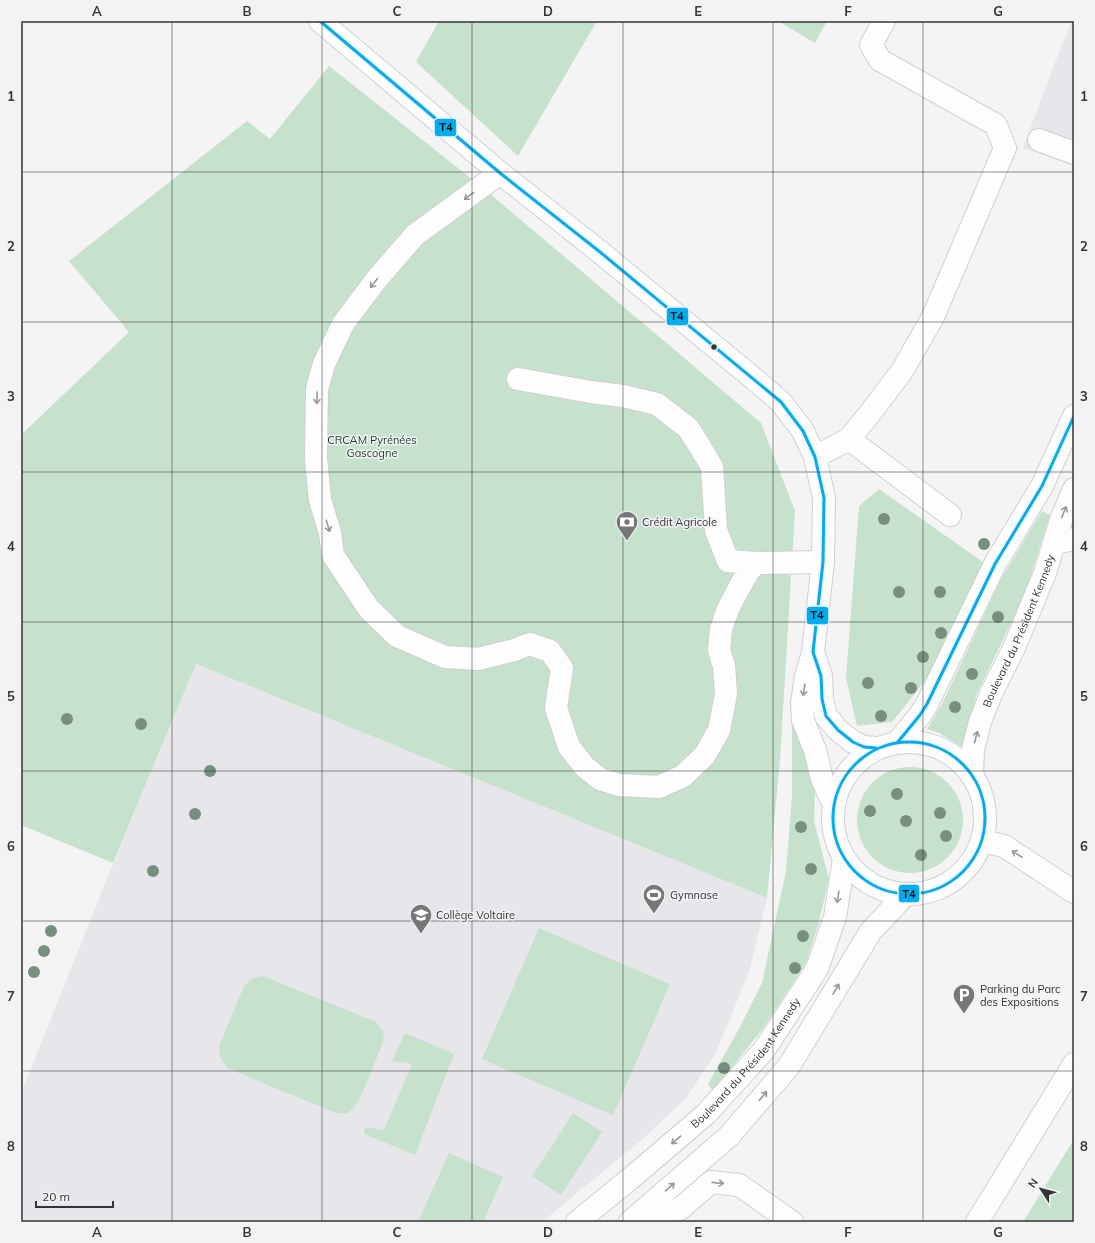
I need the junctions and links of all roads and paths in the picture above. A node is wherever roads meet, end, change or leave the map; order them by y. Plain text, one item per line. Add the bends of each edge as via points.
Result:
1 (320, 21) edge
2 (884, 21) edge
3 (1039, 140) dead end
4 (1074, 153) edge
5 (500, 173) junction
6 (518, 379) dead end
7 (1074, 416) edge
8 (849, 439) junction
9 (815, 457) junction
10 (1074, 489) edge
11 (950, 515) dead end
12 (1064, 541) edge
13 (823, 562) junction
14 (756, 563) junction
15 (813, 652) junction
16 (897, 743) junction
17 (876, 748) junction
18 (972, 775) junction
19 (834, 805) junction
20 (982, 840) junction
21 (844, 859) junction
22 (1074, 892) edge
23 (906, 894) junction
24 (1074, 1064) edge
25 (672, 1216) edge
26 (632, 1220) edge
27 (577, 1222) edge
28 (792, 1222) edge
29 (977, 1222) edge

1 - 5 main road
2 - 8 main road via 871,45 880,60 996,125 1004,148 933,317 902,371
3 - 4 main road
5 - 9 main road via 781,402 803,431
5 -> 14 main road via 415,235 376,280 343,324 324,364 317,389 316,458 320,500 334,555 369,609 398,636 444,657 478,659 530,644 550,651 562,668 556,708 569,747 584,767 600,779 619,785 659,787 683,776 705,755 719,730 726,694 724,666 719,650 722,629 728,609 748,572
6 - 14 main road via 657,404 688,428 712,467 716,530 728,562
7 - 16 main road via 1042,486 995,564 927,704
8 - 9 main road
8 - 11 main road
9 - 13 main road via 824,498
12 -> 10 main road, Boulevard du Président Kennedy via 1061,520
18 -> 12 main road, Boulevard du Président Kennedy via 973,750 991,694 1020,634 1045,573
13 - 14 main road
13 - 15 main road
15 - 17 main road via 820,676 826,716 853,742 864,747
15 -> 19 main road via 802,703 803,720 815,750 822,779
16 - 17 main road
16 - 18 main road via 932,745 952,755
17 - 19 main road via 852,768 840,786
18 - 20 main road via 981,792 985,816
19 - 21 main road via 835,836
22 -> 20 main road via 1004,846
20 - 23 main road via 971,862 953,880 931,891
21 - 23 main road via 861,877 882,889
21 -> 27 main road, Boulevard du Président Kennedy via 835,917 817,969 764,1050 706,1114
26 -> 23 main road via 729,1136 789,1066 871,931
24 - 29 main road
25 - 26 main road
25 -> 28 main road via 711,1182 739,1185

